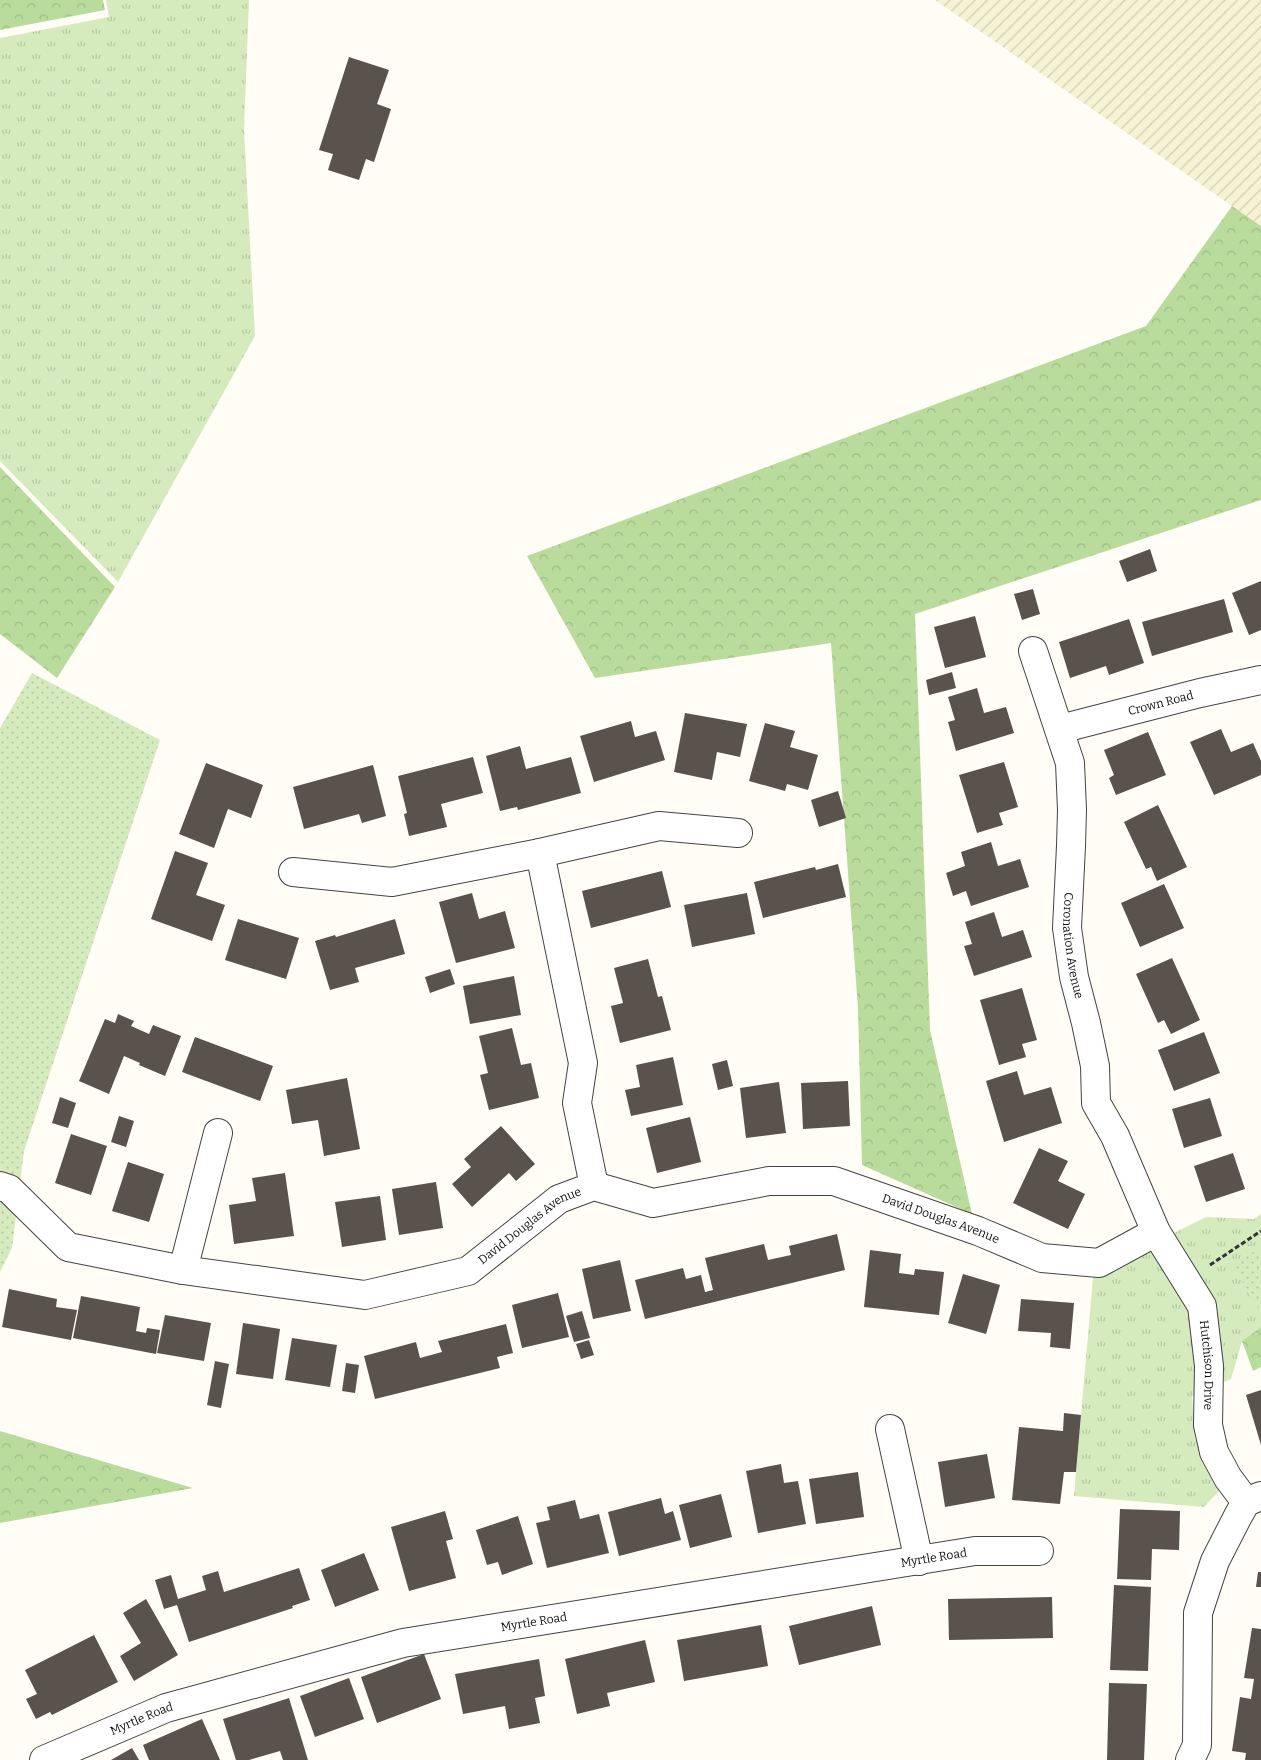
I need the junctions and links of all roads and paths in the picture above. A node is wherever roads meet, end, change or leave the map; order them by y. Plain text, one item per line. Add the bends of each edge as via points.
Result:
1 (1033, 651) dead end
2 (1261, 680) edge
3 (1060, 729) junction
4 (738, 833) dead end
5 (540, 853) junction
6 (293, 872) dead end
7 (218, 1133) dead end
8 (0, 1186) edge
9 (594, 1186) junction
10 (1261, 1231) edge
11 (1156, 1232) junction
12 (183, 1270) junction
13 (1185, 1279) junction
14 (890, 1429) dead end
15 (1254, 1499) edge
16 (1039, 1551) dead end
17 (919, 1561) junction
18 (44, 1760) edge
19 (1190, 1760) edge

1 - 3 street, Coronation Avenue
2 - 3 street, Crown Road
3 - 11 street, Coronation Avenue via 1070,763 1072,810 1066,928 1095,1066 1096,1103 1115,1136
4 - 5 street via 659,826
5 - 6 street via 392,882
5 - 9 street via 583,1063 577,1103
7 - 12 street
8 - 12 street, David Douglas Avenue via 9,1189 68,1247
9 - 11 street, David Douglas Avenue via 653,1204 769,1181 834,1181 978,1231 1042,1258 1098,1263
9 - 12 street, David Douglas Avenue via 559,1199 468,1271 365,1295
10 - 13 path
11 - 13 street, Hutchison Drive
13 - 15 street, Hutchison Drive via 1202,1306 1209,1366 1208,1425 1214,1452 1228,1478
14 - 17 street
15 - 19 street, Hutchison Drive via 1238,1516 1215,1561 1198,1614 1197,1744
16 - 17 street, Myrtle Road via 975,1551
17 - 18 street, Myrtle Road via 403,1643 166,1708

